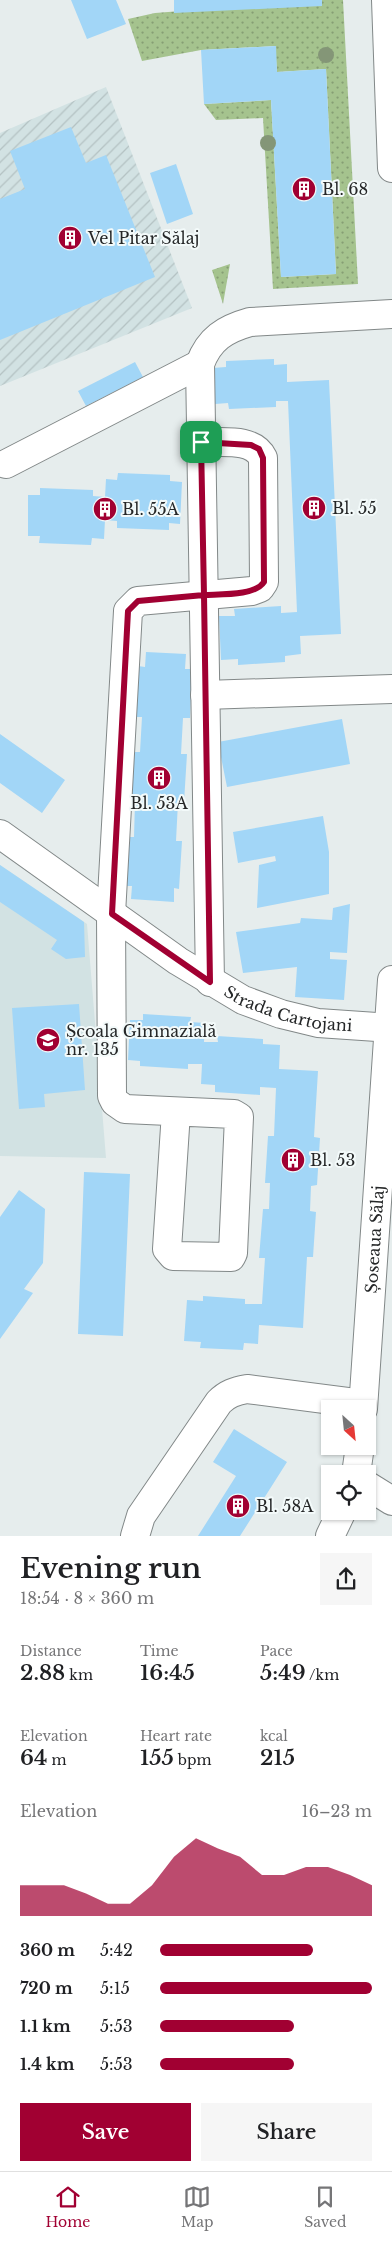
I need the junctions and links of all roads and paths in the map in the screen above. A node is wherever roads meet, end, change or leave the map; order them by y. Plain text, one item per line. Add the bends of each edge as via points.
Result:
1 (386, 0) edge
2 (392, 168) edge
3 (392, 314) edge
4 (200, 364) junction
5 (201, 442) junction
6 (6, 464) dead end
7 (204, 595) junction
8 (392, 688) edge
9 (205, 696) junction
10 (0, 834) edge
11 (112, 914) junction
12 (392, 980) edge
13 (210, 982) junction
14 (390, 1028) edge
15 (176, 1112) junction
16 (322, 1400) edge
17 (363, 1400) edge
18 (376, 1491) edge
19 (392, 1501) edge
20 (338, 1520) edge
21 (135, 1536) edge
22 (330, 1536) edge

1 - 2 street
3 - 4 street via 250,322 216,337
4 - 5 street
4 - 6 street
5 - 7 street
5 - 7 street via 251,445 259,449 263,458 264,582 252,591
7 - 9 street
7 - 11 street via 138,601 128,611
8 - 9 street
9 - 13 street
10 - 11 street, Strada Cartojani
11 - 13 street, Strada Cartojani
11 - 15 street via 112,1096 125,1109
12 - 14 street, Șoseaua Sălaj
13 - 14 street, Strada Cartojani via 243,1000 281,1014 318,1023
14 - 17 street, Șoseaua Sălaj
15 - 15 street via 234,1114 239,1117 231,1258 173,1256 168,1249
16 - 21 street via 247,1389 225,1396 142,1516
18 - 19 street
20 - 22 street

